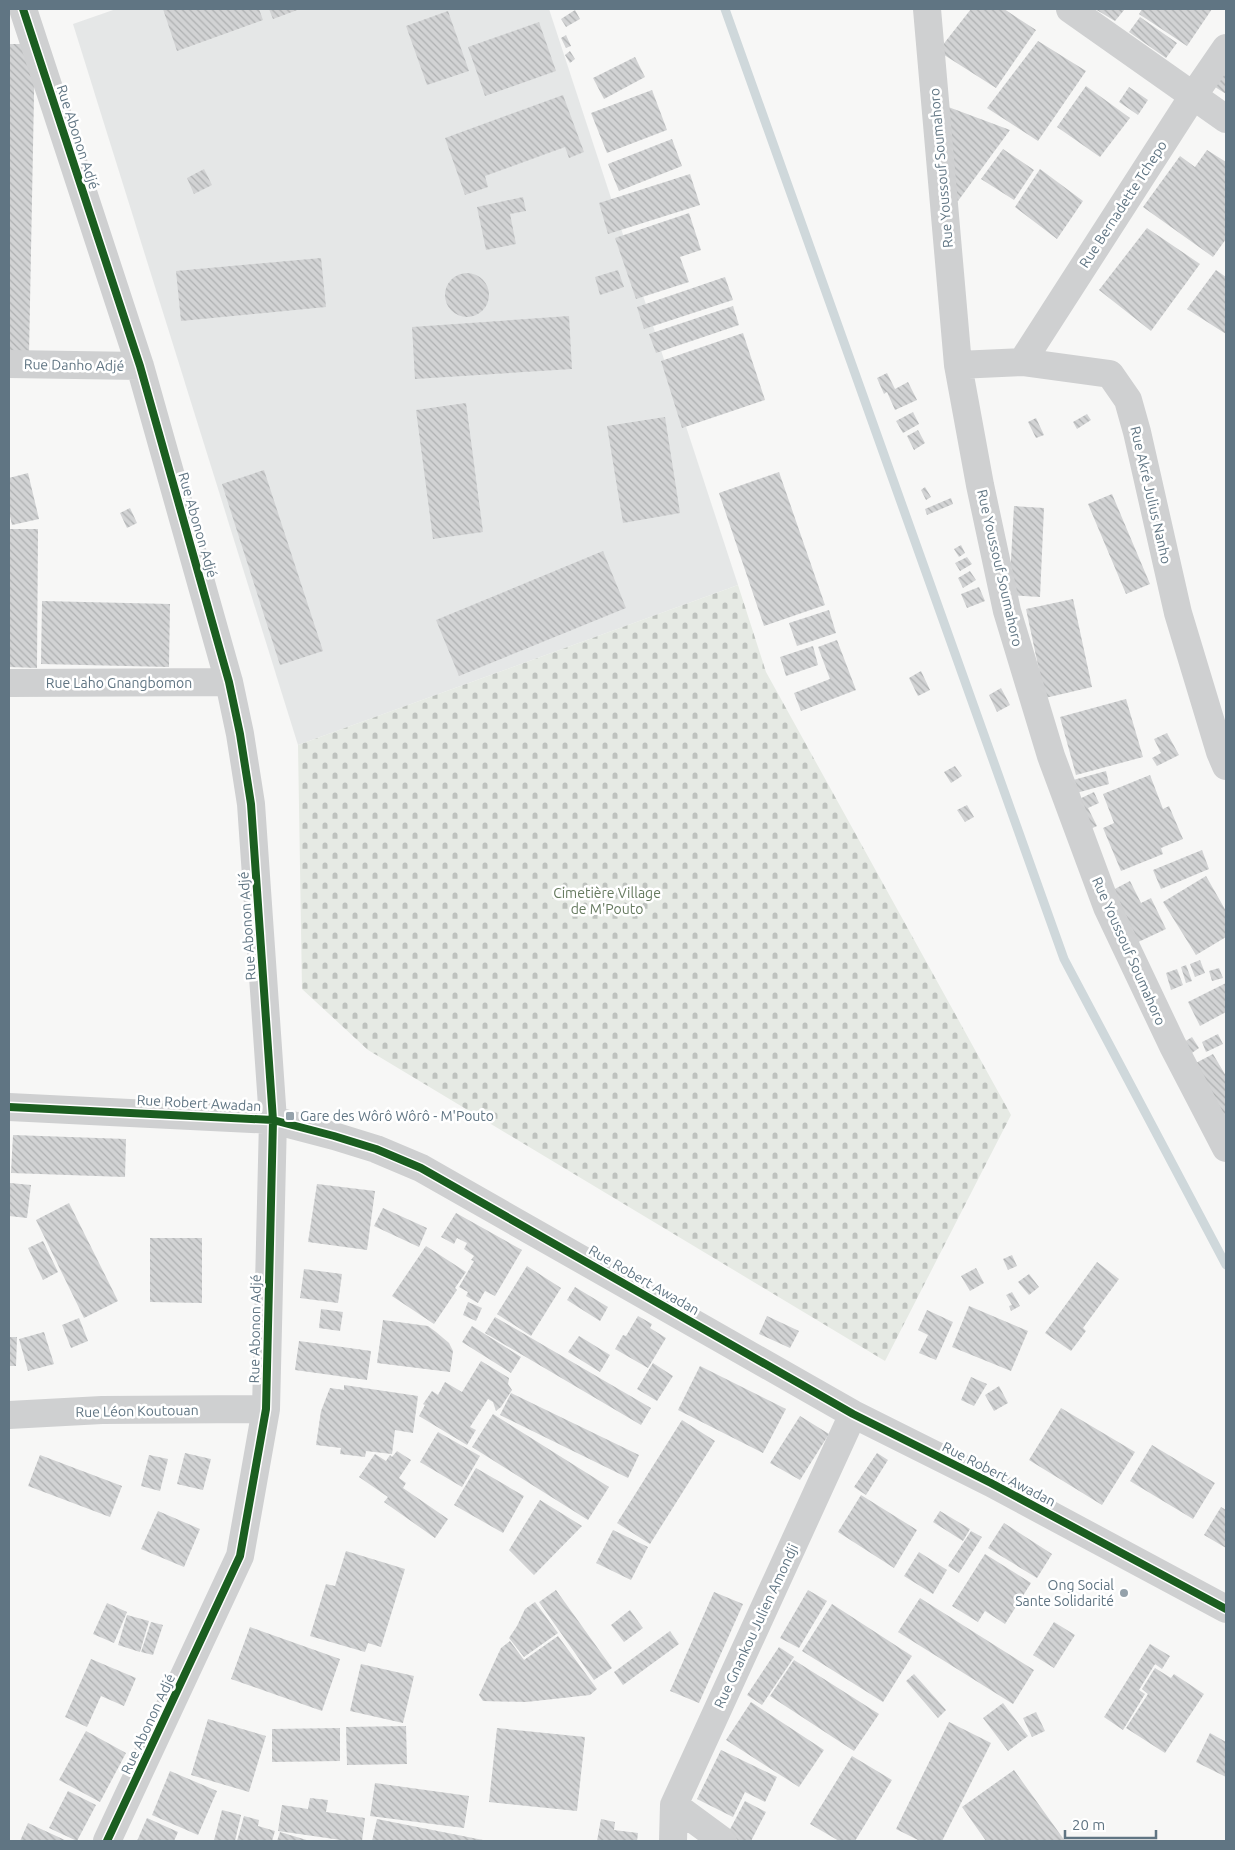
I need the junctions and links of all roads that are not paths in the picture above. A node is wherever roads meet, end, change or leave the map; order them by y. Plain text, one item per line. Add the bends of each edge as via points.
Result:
1 (23, 9) edge
2 (926, 9) edge
3 (1070, 9) edge
4 (1226, 48) edge
5 (1193, 96) junction
6 (1226, 119) edge
7 (1022, 362) junction
8 (9, 364) edge
9 (958, 365) junction
10 (140, 366) junction
11 (228, 682) junction
12 (9, 684) edge
13 (1226, 766) edge
14 (9, 1107) edge
15 (273, 1120) junction
16 (1226, 1148) edge
17 (266, 1409) junction
18 (853, 1414) junction
19 (9, 1415) edge
20 (1226, 1609) edge
21 (674, 1805) junction
22 (106, 1841) edge
23 (673, 1841) edge
24 (724, 1841) edge

1 - 10 street, Rue Abonon Adjé
2 - 9 street, Rue Youssouf Soumahoro
3 - 5 street
4 - 5 street, Rue Bernadette Tchepo
5 - 6 street
5 - 7 street, Rue Bernadette Tchepo
7 - 9 street, Rue Akré Julius Nanho
7 - 13 street, Rue Akré Julius Nanho via 1110,374 1128,400 1178,613
8 - 10 street, Rue Danho Adjé
9 - 16 street, Rue Youssouf Soumahoro via 1007,611 1051,756 1107,907
10 - 11 street, Rue Abonon Adjé
11 - 12 street, Rue Laho Gnangbomon
11 - 15 street, Rue Abonon Adjé via 251,804
14 - 15 street, Rue Robert Awadan
15 - 17 street, Rue Abonon Adjé
15 - 18 street, Rue Robert Awadan via 376,1149 421,1168
17 - 19 street, Rue Léon Koutouan via 102,1410
17 - 22 street, Rue Abonon Adjé via 240,1556
18 - 20 street, Rue Robert Awadan via 991,1483
18 - 21 street, Rue Gnankou Julien Amondji
21 - 23 street, Rue Gnankou Julien Amondji
21 - 24 street

